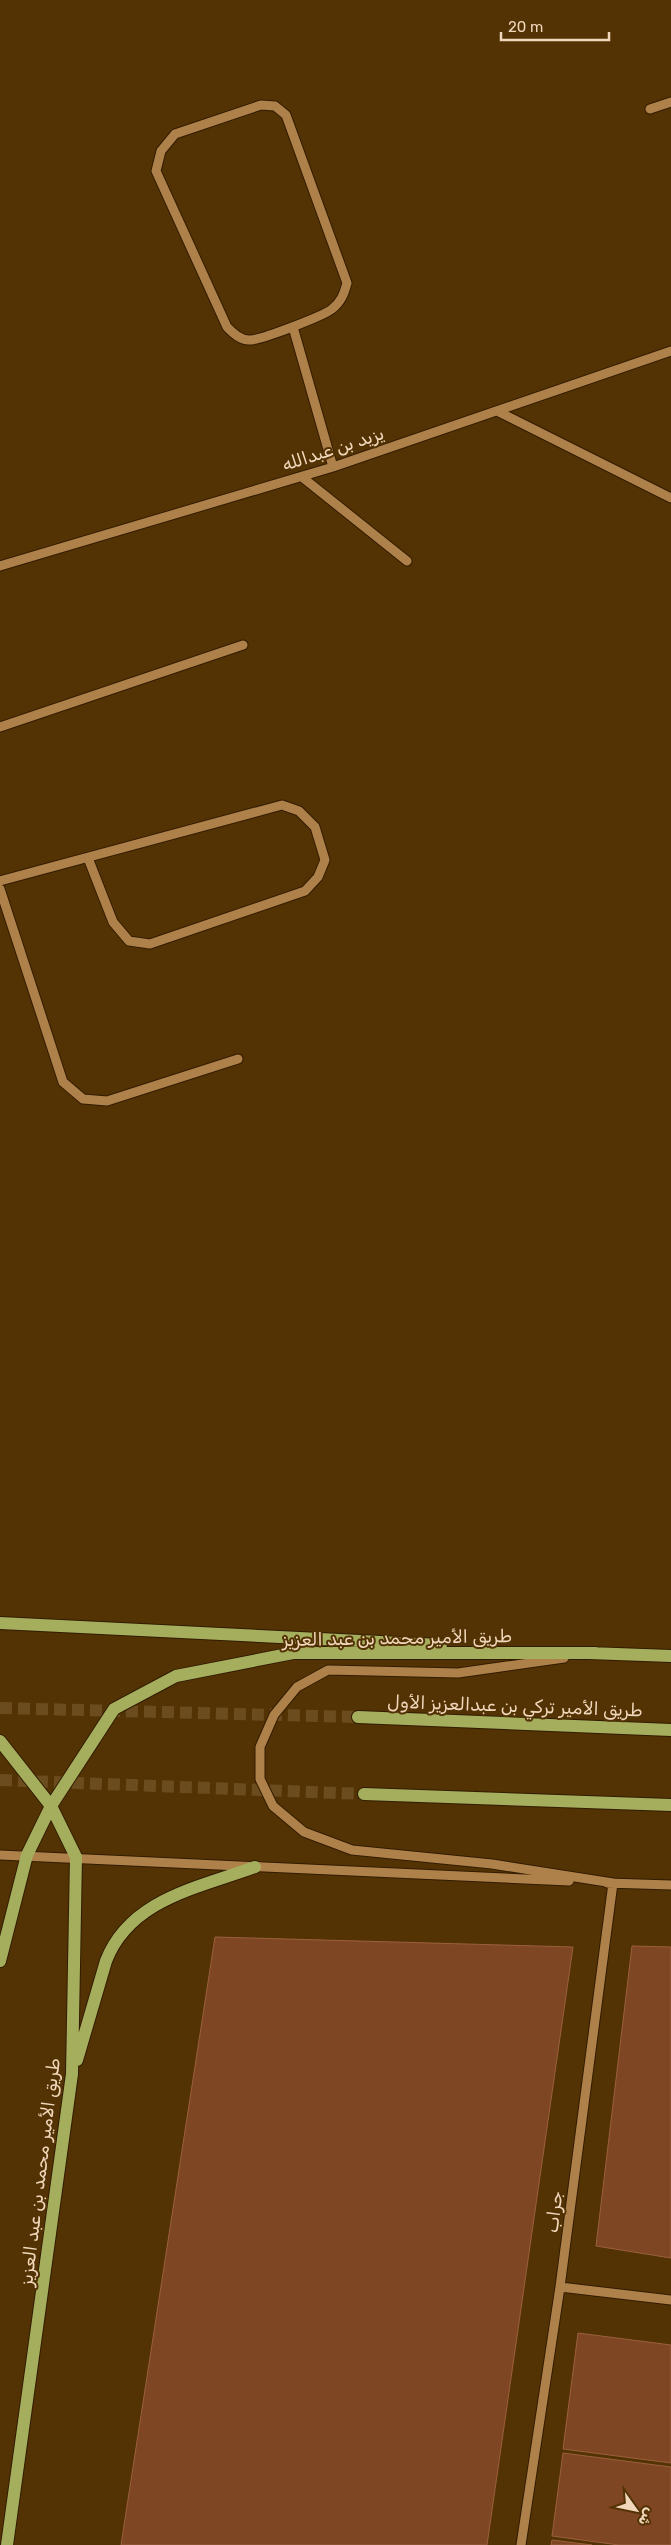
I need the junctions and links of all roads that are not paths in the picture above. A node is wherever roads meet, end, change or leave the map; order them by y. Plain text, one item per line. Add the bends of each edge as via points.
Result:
1 (671, 102) edge
2 (650, 109) dead end
3 (293, 327) junction
4 (671, 351) edge
5 (497, 411) junction
6 (334, 467) junction
7 (302, 477) junction
8 (671, 498) edge
9 (407, 561) dead end
10 (0, 566) edge
11 (243, 645) dead end
12 (0, 727) edge
13 (88, 858) junction
14 (0, 881) edge
15 (0, 889) edge
16 (238, 1059) dead end
17 (0, 1623) edge
18 (596, 1653) junction
19 (671, 1656) edge
20 (358, 1717) tunnel mouth
21 (671, 1730) edge
22 (0, 1740) edge
23 (364, 1794) tunnel mouth
24 (671, 1805) edge
25 (52, 1806) junction
26 (0, 1855) edge
27 (27, 1855) junction
28 (76, 1857) junction
29 (255, 1867) junction
30 (613, 1883) junction
31 (671, 1885) edge
32 (0, 1960) edge
33 (72, 2074) junction
34 (560, 2287) junction
35 (671, 2300) edge
36 (7, 2545) edge
37 (521, 2545) edge

1 - 2 street
3 - 3 street via 250,341 236,336 227,327 156,171 161,151 175,134 261,105 275,106 286,115 347,283 343,297 332,310
3 - 6 street
4 - 5 street, يزيد بن عبدالله
5 - 6 street, يزيد بن عبدالله
5 - 8 street
6 - 7 street, يزيد بن عبدالله
7 - 9 street
7 - 10 street, يزيد بن عبدالله
11 - 12 street
13 - 13 street via 282,805 299,811 315,827 325,860 318,878 305,891 150,944 129,941 113,922
13 - 14 street
15 - 16 street via 63,1082 83,1099 107,1100
17 - 18 main road
18 - 19 main road
18 - 25 main road, طريق الأمير محمد بن عبد العزيز via 293,1653 176,1676 114,1709
18 - 30 street via 458,1673 328,1670 297,1687 274,1716 260,1747 260,1779 273,1806 304,1832 352,1850 492,1864
20 - 21 main road, طريق الأمير تركي بن عبدالعزيز الأول
22 - 25 main road, طريق الأمير محمد بن عبد العزيز
23 - 24 main road
25 - 27 main road, طريق الأمير محمد بن عبد العزيز
25 - 28 main road, طريق الأمير محمد بن عبد العزيز
26 - 27 street
27 - 28 street
27 - 32 main road, طريق الأمير محمد بن عبد العزيز
28 - 29 street
28 - 33 main road, طريق الأمير محمد بن عبد العزيز
29 - 30 street
29 - 33 main road via 161,1902 132,1920 121,1932 106,1961
30 - 31 street
30 - 34 street, جراب
33 - 36 main road, طريق الأمير محمد بن عبد العزيز
34 - 35 street
34 - 37 street, جراب

